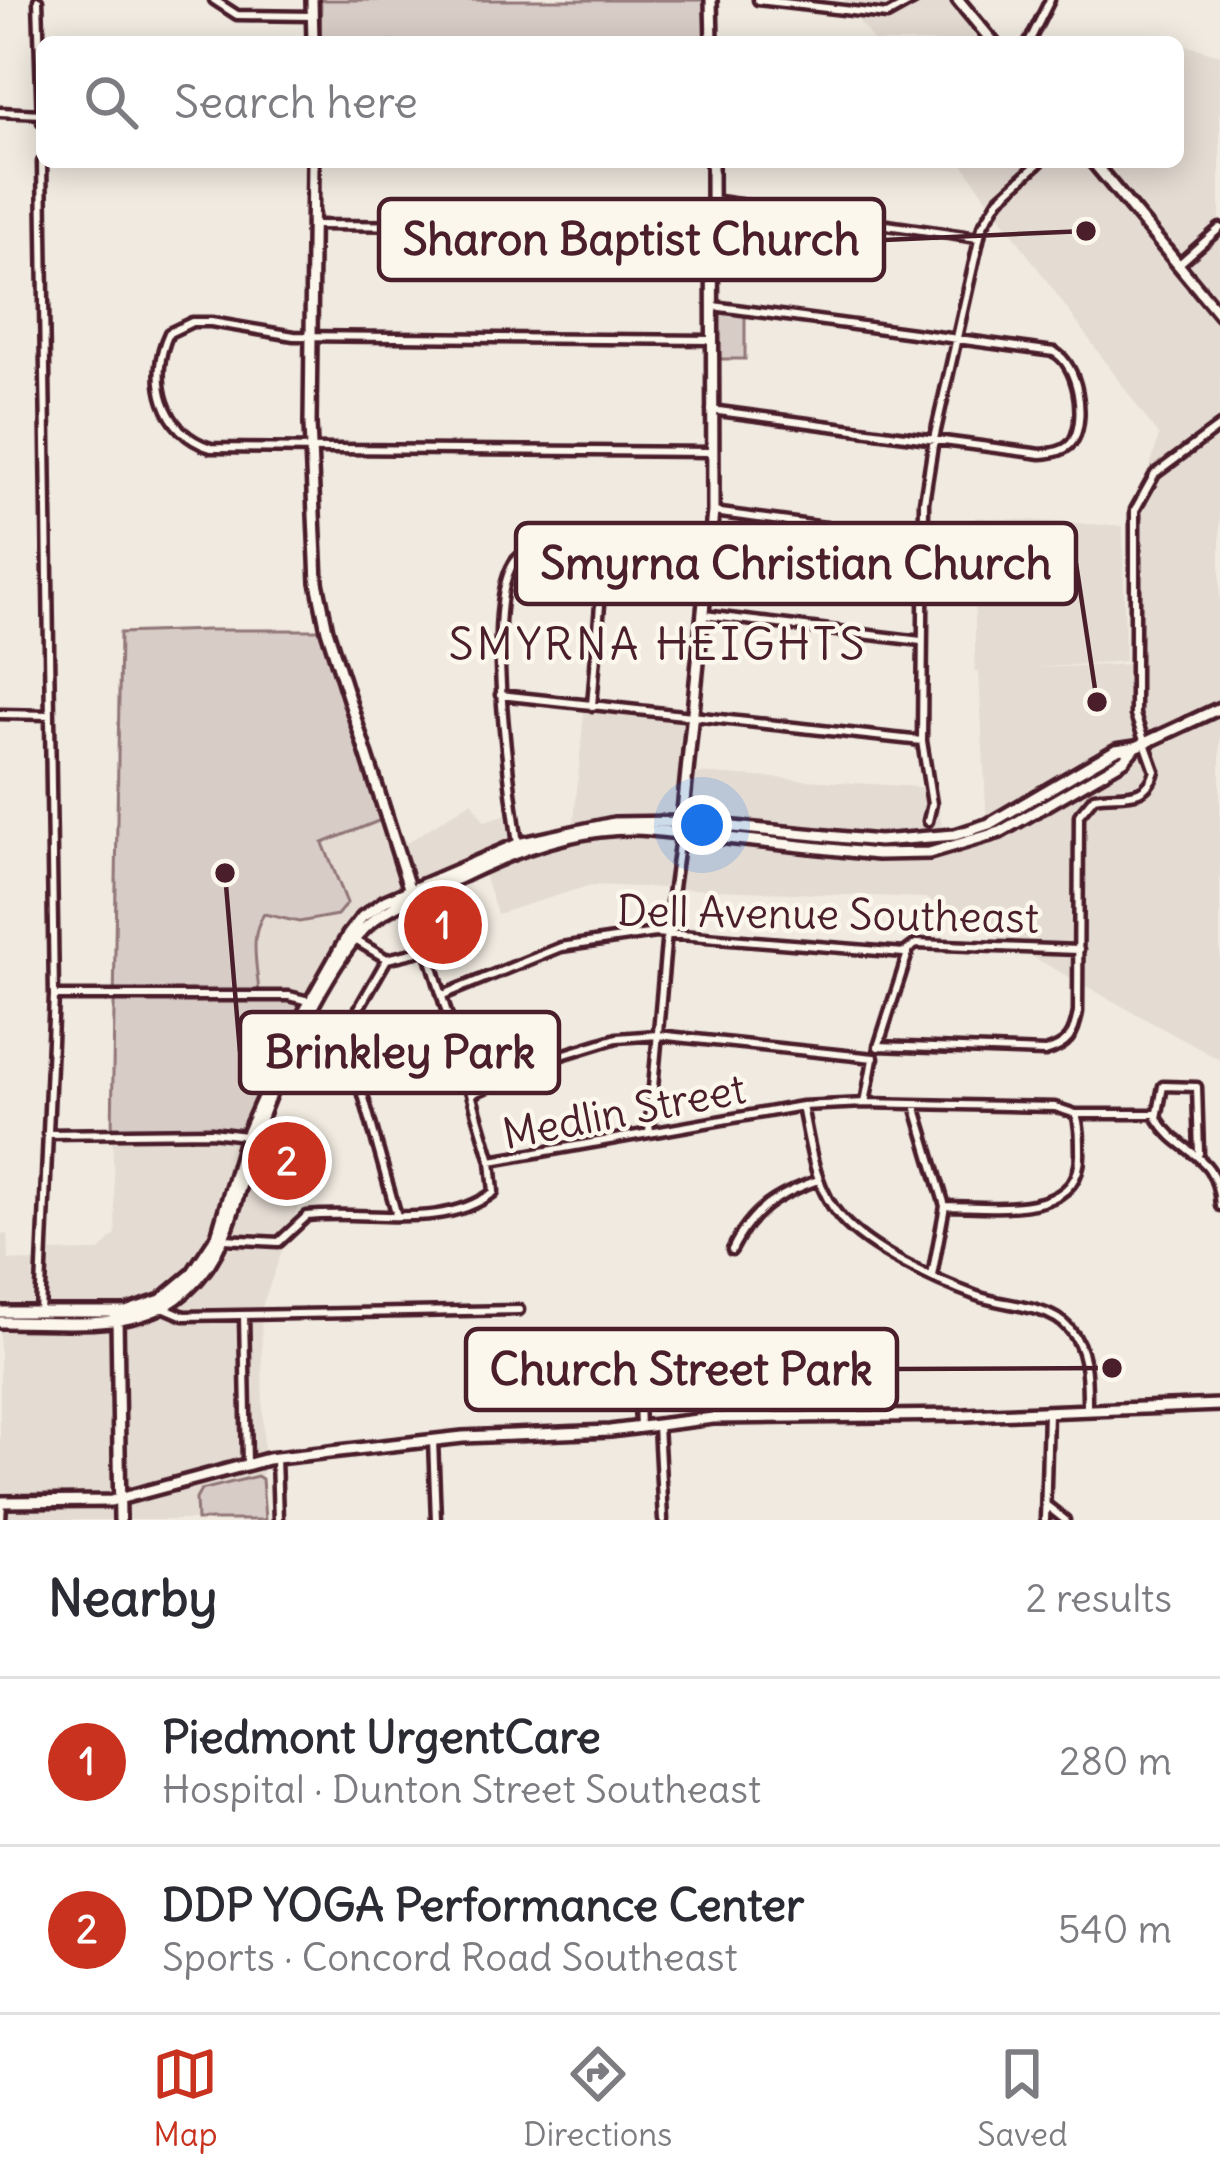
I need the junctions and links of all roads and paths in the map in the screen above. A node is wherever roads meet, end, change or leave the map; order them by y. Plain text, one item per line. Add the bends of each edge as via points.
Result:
1 (38, 0) edge
2 (214, 0) edge
3 (311, 0) edge
4 (711, 0) edge
5 (758, 0) edge
6 (914, 0) edge
7 (958, 0) edge
8 (1050, 0) edge
9 (313, 16) junction
10 (39, 36) edge
11 (314, 36) edge
12 (712, 36) edge
13 (988, 36) edge
14 (1032, 36) edge
15 (0, 112) edge
16 (36, 117) edge
17 (43, 168) edge
18 (313, 168) edge
19 (712, 168) edge
20 (1033, 168) edge
21 (1099, 168) edge
22 (711, 200) junction
23 (312, 225) junction
24 (710, 228) junction
25 (1220, 228) edge
26 (978, 238) junction
27 (1178, 265) junction
28 (711, 306) junction
29 (1220, 315) edge
30 (311, 336) junction
31 (957, 339) junction
32 (711, 340) junction
33 (711, 410) junction
34 (1220, 426) edge
35 (934, 440) junction
36 (311, 448) junction
37 (712, 452) junction
38 (713, 512) junction
39 (922, 540) junction
40 (703, 615) junction
41 (921, 641) junction
42 (500, 695) junction
43 (592, 706) junction
44 (1220, 708) edge
45 (0, 714) edge
46 (50, 715) junction
47 (692, 718) junction
48 (922, 741) junction
49 (1140, 745) junction
50 (928, 820) dead end
51 (682, 828) junction
52 (518, 844) junction
53 (411, 895) junction
54 (667, 932) junction
55 (355, 940) junction
56 (429, 949) junction
57 (1079, 950) junction
58 (908, 953) junction
59 (387, 959) junction
60 (442, 995) junction
61 (54, 996) junction
62 (309, 1001) junction
63 (658, 1035) junction
64 (297, 1040) junction
65 (878, 1046) junction
66 (331, 1057) junction
67 (874, 1058) junction
68 (464, 1070) junction
69 (367, 1077) junction
70 (472, 1094) junction
71 (865, 1103) junction
72 (915, 1105) junction
73 (802, 1106) junction
74 (1076, 1114) junction
75 (1156, 1114) junction
76 (649, 1132) junction
77 (47, 1134) junction
78 (246, 1136) junction
79 (1199, 1153) junction
80 (491, 1160) junction
81 (818, 1180) junction
82 (945, 1206) junction
83 (1220, 1206) edge
84 (397, 1216) junction
85 (224, 1239) junction
86 (732, 1250) dead end
87 (932, 1276) junction
88 (163, 1306) junction
89 (519, 1310) dead end
90 (0, 1312) edge
91 (40, 1313) junction
92 (244, 1315) junction
93 (117, 1317) junction
94 (0, 1322) edge
95 (627, 1357) dead end
96 (713, 1362) dead end
97 (1220, 1405) edge
98 (1087, 1411) junction
99 (1048, 1412) junction
100 (846, 1417) junction
101 (658, 1425) junction
102 (640, 1428) junction
103 (433, 1440) junction
104 (276, 1458) junction
105 (248, 1464) junction
106 (120, 1499) junction
107 (1, 1502) edge
108 (1046, 1505) junction
109 (1, 1520) edge
110 (121, 1520) edge
111 (278, 1520) edge
112 (436, 1520) edge
113 (663, 1520) edge
114 (1046, 1520) edge
115 (1065, 1520) edge

1 - 10 street
2 - 9 street via 237,15
3 - 9 street
4 - 12 street
5 - 6 street via 887,15
7 - 13 street
8 - 14 street
9 - 11 street
15 - 16 street
17 - 46 street
18 - 23 street
19 - 22 street
20 - 26 street via 999,199
21 - 27 street
22 - 24 street
22 - 26 street
23 - 24 street
23 - 30 street
24 - 28 street
25 - 27 street
26 - 31 street
27 - 29 street
28 - 31 street
28 - 32 street
30 - 32 street
30 - 36 street
30 - 36 street via 192,322 169,333 162,360 166,411 183,436 211,448
31 - 35 street
31 - 35 street via 1067,360 1077,430 1067,447 1049,454
32 - 33 street
33 - 35 street
33 - 37 street
34 - 49 street via 1154,474 1135,510
35 - 39 street
36 - 37 street
36 - 53 street via 323,614
37 - 38 street
38 - 39 street
38 - 40 street
39 - 41 street
40 - 41 street
40 - 47 street
41 - 48 street
42 - 43 street
42 - 43 street via 508,567 526,554 586,556 604,573
42 - 52 street
43 - 47 street
44 - 49 street
45 - 46 street
46 - 61 street
47 - 48 street
47 - 51 street
48 - 50 street
49 - 51 street via 1117,750 988,824 939,838
49 - 57 street via 1155,766 1150,785 1139,794 1094,797 1079,815
51 - 52 street via 594,826
51 - 53 street via 543,844
51 - 54 street
52 - 53 street
53 - 55 street
53 - 56 street
53 - 62 street via 374,908 354,926
54 - 58 street, Dell Avenue Southeast
54 - 60 street, Dell Avenue Southeast via 561,946
54 - 63 street
55 - 59 street
55 - 64 street
56 - 59 street
56 - 60 street
57 - 58 street, Dell Avenue Southeast via 916,944
57 - 65 street via 1076,1026 1057,1049
58 - 65 street
59 - 66 street
60 - 68 street
61 - 62 street
61 - 77 street
62 - 78 street
63 - 67 street
63 - 70 street via 552,1058
63 - 76 street
64 - 66 street
64 - 85 street via 260,1119
65 - 67 street
66 - 69 street
67 - 71 street
68 - 69 street
68 - 70 street
69 - 84 street via 362,1091
70 - 80 street
71 - 72 street, Medlin Street
71 - 73 street, Medlin Street
72 - 74 street, Medlin Street
72 - 82 street
73 - 76 street, Medlin Street
73 - 81 street
74 - 75 street, Medlin Street
74 - 82 street via 1081,1171 1063,1195 1023,1205
75 - 79 street via 1170,1135
75 - 79 street via 1163,1086 1197,1087
76 - 80 street, Medlin Street
77 - 78 street
77 - 91 street
78 - 93 street via 202,1262 161,1300
79 - 83 street via 1219,1185
80 - 84 street, Medlin Street via 496,1185 489,1196 450,1211
81 - 86 street via 766,1203
81 - 87 street via 853,1230
82 - 87 street
84 - 85 street, Medlin Street via 312,1215 274,1244
85 - 88 street via 193,1283
87 - 98 street via 1064,1324 1082,1353
88 - 92 street via 176,1315
88 - 93 street
89 - 92 street
90 - 91 street
91 - 93 street
92 - 105 street
93 - 94 street
93 - 106 street
95 - 102 street via 638,1372
96 - 100 street via 807,1364 839,1390
97 - 98 street
98 - 99 street
99 - 100 street
99 - 108 street
100 - 101 street
101 - 102 street
101 - 113 street
102 - 103 street
103 - 104 street
103 - 112 street
104 - 105 street
104 - 111 street
105 - 106 street
106 - 107 street
106 - 110 street
107 - 109 street
108 - 114 street
108 - 115 street

